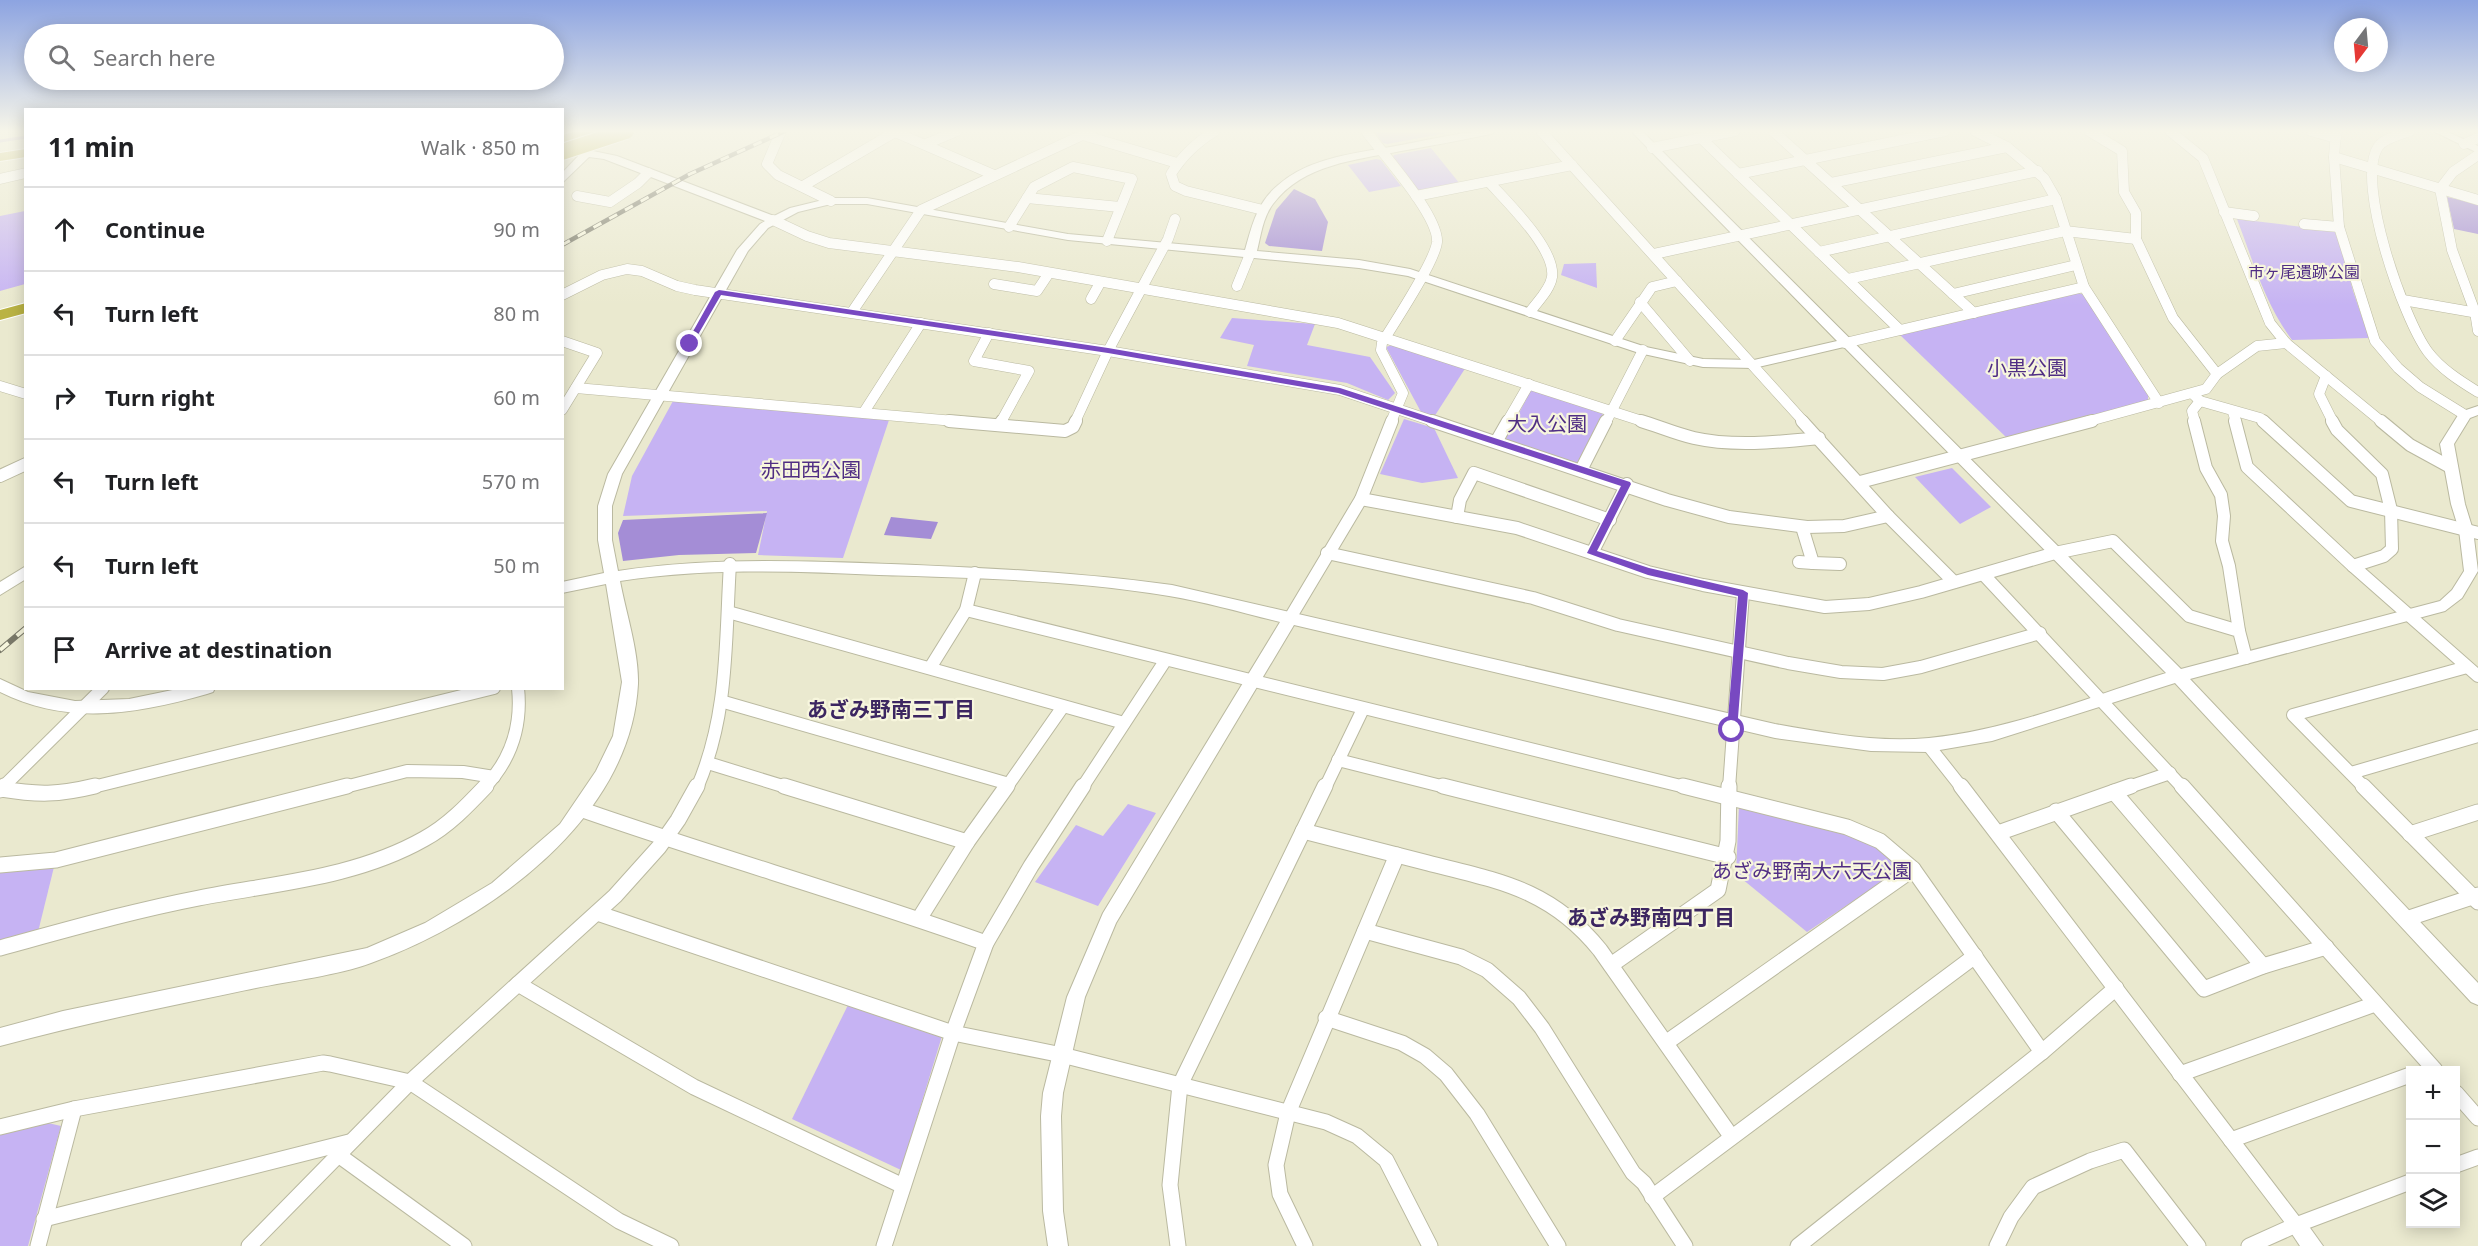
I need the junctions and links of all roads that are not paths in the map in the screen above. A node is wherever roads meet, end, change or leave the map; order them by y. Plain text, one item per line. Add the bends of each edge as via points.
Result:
1 (629, 189) edge
2 (696, 189) edge
3 (808, 189) edge
4 (964, 189) edge
5 (1033, 189) edge
6 (1128, 189) edge
7 (1182, 189) edge
8 (1280, 189) edge
9 (1411, 189) edge
10 (1452, 189) edge
11 (1495, 189) edge
12 (1594, 189) edge
13 (1693, 189) edge
14 (1754, 189) edge
15 (1838, 189) edge
16 (1953, 189) edge
17 (2050, 189) edge
18 (2124, 189) edge
19 (2215, 189) edge
20 (2336, 189) edge
21 (2375, 189) edge
22 (2440, 189) joint
23 (577, 196) dead end
24 (1416, 196) junction
25 (1027, 198) junction
26 (2056, 199) junction
27 (2478, 200) edge
28 (831, 201) junction
29 (1120, 207) junction
30 (1860, 209) junction
31 (921, 210) junction
32 (1263, 210) junction
33 (2224, 212) junction
34 (2254, 216) dead end
35 (1175, 219) dead end
36 (773, 220) junction
37 (2304, 224) dead end
38 (1791, 225) junction
39 (1009, 227) junction
40 (2339, 227) junction
41 (2065, 231) junction
42 (1739, 236) junction
43 (1891, 236) junction
44 (2136, 239) junction
45 (1107, 241) junction
46 (1163, 246) junction
47 (892, 251) junction
48 (1819, 252) junction
49 (1250, 254) junction
50 (1654, 254) junction
51 (1920, 263) junction
52 (2076, 265) junction
53 (1049, 273) junction
54 (1421, 276) junction
55 (1848, 279) junction
56 (1677, 281) junction
57 (1100, 283) junction
58 (994, 284) dead end
59 (1237, 286) dead end
60 (2084, 287) junction
61 (1139, 290) junction
62 (719, 292) junction
63 (564, 294) edge
64 (1953, 294) junction
65 (24, 296) edge
66 (1091, 299) dead end
67 (2403, 300) junction
68 (0, 302) edge
69 (1640, 302) junction
70 (24, 309) edge
71 (852, 312) junction
72 (1530, 312) junction
73 (1974, 313) junction
74 (2476, 313) edge
75 (0, 315) edge
76 (921, 323) junction
77 (1900, 330) junction
78 (2478, 331) edge
79 (989, 333) junction
80 (1384, 337) junction
81 (564, 341) edge
82 (1615, 341) junction
83 (1845, 343) junction
84 (2286, 343) junction
85 (1643, 350) junction
86 (1108, 351) junction
87 (1690, 361) junction
88 (1754, 364) junction
89 (2217, 374) junction
90 (2326, 376) junction
91 (1529, 384) junction
92 (0, 386) edge
93 (576, 388) junction
94 (2478, 392) edge
95 (24, 393) edge
96 (660, 395) junction
97 (2196, 398) junction
98 (2159, 403) junction
99 (564, 407) edge
100 (1398, 410) junction
101 (1609, 411) junction
102 (864, 412) junction
103 (2233, 412) junction
104 (2472, 412) edge
105 (1002, 423) junction
106 (1820, 438) junction
107 (1496, 442) junction
108 (1958, 456) junction
109 (24, 465) edge
110 (2451, 468) junction
111 (1581, 470) junction
112 (0, 476) edge
113 (1860, 482) junction
114 (1626, 484) junction
115 (1361, 499) junction
116 (2391, 510) junction
117 (1888, 516) junction
118 (1457, 517) junction
119 (1610, 520) junction
120 (1802, 527) junction
121 (2472, 531) edge
122 (1328, 553) junction
123 (1592, 553) junction
124 (2055, 553) junction
125 (1799, 562) dead end
126 (1813, 563) junction
127 (730, 564) junction
128 (1840, 564) dead end
129 (2354, 566) junction
130 (24, 572) edge
131 (975, 573) junction
132 (1983, 574) junction
133 (613, 576) junction
134 (1954, 582) junction
135 (564, 588) edge
136 (0, 589) edge
137 (1743, 593) junction
138 (966, 610) junction
139 (728, 612) junction
140 (2411, 615) junction
141 (1290, 618) junction
142 (2240, 631) junction
143 (2040, 633) junction
144 (1739, 652) junction
145 (2246, 658) junction
146 (1165, 661) junction
147 (930, 669) junction
148 (2473, 672) edge
149 (2178, 676) junction
150 (1252, 681) junction
151 (0, 685) edge
152 (101, 690) edge
153 (200, 690) edge
154 (486, 690) edge
155 (518, 690) edge
156 (2102, 700) junction
157 (724, 702) junction
158 (83, 708) junction
159 (1062, 708) junction
160 (1363, 709) junction
161 (1732, 721) junction
162 (1124, 723) junction
163 (2478, 736) edge
164 (1928, 745) junction
165 (1338, 760) junction
166 (708, 763) junction
167 (2170, 773) junction
168 (2351, 773) junction
169 (494, 777) junction
170 (1009, 784) junction
171 (0, 790) edge
172 (2114, 792) junction
173 (1728, 797) junction
174 (580, 809) junction
175 (2056, 811) junction
176 (2478, 812) edge
177 (1303, 831) junction
178 (1998, 833) junction
179 (2410, 834) junction
180 (665, 839) junction
181 (967, 842) junction
182 (1397, 855) junction
183 (1728, 857) junction
184 (0, 865) edge
185 (1913, 869) junction
186 (2476, 898) edge
187 (597, 913) junction
188 (919, 919) junction
189 (2406, 919) junction
190 (1365, 931) junction
191 (986, 943) junction
192 (2326, 947) junction
193 (0, 948) edge
194 (1976, 956) junction
195 (1611, 965) junction
196 (2263, 966) junction
197 (518, 984) junction
198 (2116, 988) junction
199 (2478, 996) edge
200 (2375, 1004) junction
201 (1326, 1018) junction
202 (953, 1033) junction
203 (0, 1037) edge
204 (1667, 1042) junction
205 (2042, 1052) junction
206 (1062, 1055) junction
207 (2428, 1066) edge
208 (2180, 1074) junction
209 (2406, 1077) edge
210 (410, 1082) junction
211 (1180, 1085) junction
212 (2460, 1098) edge
213 (74, 1108) junction
214 (1288, 1113) junction
215 (2478, 1118) edge
216 (0, 1127) edge
217 (1731, 1136) junction
218 (2231, 1140) junction
219 (350, 1142) junction
220 (337, 1154) junction
221 (2478, 1157) edge
222 (2460, 1164) edge
223 (2406, 1184) edge
224 (903, 1186) junction
225 (1652, 1197) junction
226 (44, 1219) junction
227 (2296, 1225) junction
228 (38, 1246) edge
229 (249, 1246) edge
230 (464, 1246) edge
231 (671, 1246) edge
232 (884, 1246) edge
233 (1058, 1246) edge
234 (1178, 1246) edge
235 (1305, 1246) edge
236 (1430, 1246) edge
237 (1558, 1246) edge
238 (1685, 1246) edge
239 (1798, 1246) edge
240 (1998, 1246) edge
241 (2198, 1246) edge
242 (2249, 1246) edge
243 (2313, 1246) edge

1 - 23 street via 609,202
2 - 36 street
3 - 28 street
4 - 31 street
5 - 25 street
6 - 29 street
7 - 32 street
8 - 32 street
9 - 24 street
10 - 24 street
11 - 72 street via 1552,265 1551,280
12 - 50 street
13 - 42 street
14 - 38 street
15 - 30 street
16 - 30 street
17 - 26 street
18 - 44 street via 2136,213
19 - 33 street
20 - 40 street
21 - 67 street via 2380,233
22 - 27 street
22 - 74 street via 2452,250
24 - 54 street via 1429,213 1438,241
25 - 29 street
25 - 39 street
26 - 41 street
26 - 43 street
28 - 31 street via 867,201
28 - 36 street
29 - 45 street
30 - 38 street
30 - 43 street
31 - 39 street
31 - 47 street
32 - 49 street
33 - 34 street
33 - 84 street via 2270,323
35 - 46 street
36 - 47 street via 829,243
36 - 62 street via 752,237
37 - 40 street
38 - 42 street
38 - 48 street
39 - 45 street
40 - 104 street via 2375,341 2420,387
41 - 44 street
41 - 51 street
41 - 52 street
42 - 50 street
42 - 83 street
43 - 48 street
43 - 51 street
44 - 89 street via 2173,318
45 - 46 street
46 - 49 street
46 - 61 street
47 - 53 street
47 - 71 street
48 - 55 street
49 - 54 street via 1359,264
49 - 59 street
50 - 56 street
51 - 55 street
51 - 64 street
52 - 60 street
52 - 64 street
53 - 57 street
53 - 58 street via 1037,291
54 - 72 street
54 - 80 street
55 - 77 street
56 - 69 street via 1652,287
56 - 88 street
57 - 61 street
57 - 66 street
60 - 73 street
60 - 98 street
61 - 80 street via 1305,316
61 - 86 street
62 - 63 street via 681,288 638,270 625,269
62 - 71 street
62 - 96 street
64 - 73 street
65 - 68 highway
67 - 74 street
67 - 94 street via 2430,354
69 - 82 street
69 - 87 street
70 - 75 highway
71 - 76 street
72 - 82 street
73 - 77 street
74 - 78 street
76 - 79 street
76 - 102 street
77 - 83 street
79 - 86 street
79 - 105 street via 974,361 1029,370
80 - 91 street
80 - 100 street via 1381,350 1403,393
81 - 93 street via 597,353
82 - 85 street
83 - 88 street
83 - 108 street
84 - 89 street via 2257,346
84 - 90 street
85 - 87 street
85 - 101 street
86 - 100 street via 1340,390
86 - 105 street via 1073,427 1065,431
87 - 88 street
88 - 106 street
89 - 97 street
90 - 110 street via 2410,446
90 - 116 street via 2319,394 2331,422 2382,474
91 - 101 street
91 - 107 street
92 - 95 street
93 - 96 street
93 - 99 street
96 - 102 street
96 - 133 street via 615,474 605,506 604,540
97 - 98 street
97 - 103 street
97 - 142 street via 2192,411 2206,468 2221,495 2222,541
98 - 108 street
100 - 107 street
100 - 115 street
101 - 106 street via 1694,438 1721,442 1769,444
101 - 111 street
102 - 105 street
103 - 116 street via 2260,418 2351,501
103 - 129 street via 2247,467
104 - 110 street via 2447,444
106 - 113 street
107 - 111 street
108 - 113 street
108 - 124 street
109 - 112 street
110 - 121 street via 2458,504
111 - 114 street
113 - 117 street
114 - 119 street
114 - 120 street via 1729,517
115 - 118 street
115 - 122 street
116 - 121 street
116 - 129 street via 2391,549 2384,556
117 - 120 street via 1844,526
117 - 134 street
118 - 119 street via 1460,500 1474,473
118 - 123 street via 1517,528
119 - 123 street
120 - 126 street
121 - 140 street via 2471,571 2457,594 2445,605
122 - 141 street
122 - 144 street via 1533,598 1618,625
123 - 137 street via 1648,572
124 - 132 street
124 - 142 street via 2113,541 2189,616
124 - 149 street
125 - 126 street
126 - 128 street
127 - 131 street
127 - 133 street
127 - 139 street
129 - 140 street
130 - 136 street
131 - 138 street
131 - 141 street via 1128,584
132 - 134 street
132 - 143 street
133 - 135 street
133 - 174 street via 630,682 627,710 610,761
134 - 137 street via 1869,604 1825,607
137 - 144 street
138 - 146 street
138 - 147 street
139 - 147 street
139 - 157 street
140 - 145 street
140 - 148 street
141 - 150 street
141 - 161 street
142 - 145 street
143 - 144 street via 1883,674 1841,672
143 - 156 street
144 - 161 street
145 - 149 street
146 - 150 street
146 - 162 street
147 - 159 street
148 - 168 street via 2293,716
149 - 156 street
149 - 189 street
150 - 160 street
150 - 206 street via 1109,919 1076,997
151 - 158 street via 34,700
152 - 158 street
153 - 158 street via 124,707
154 - 171 street via 63,794
155 - 169 street via 519,726 511,752
156 - 164 street via 2001,733
156 - 167 street
157 - 166 street
157 - 170 street
158 - 171 street
159 - 162 street
159 - 170 street
160 - 165 street
160 - 173 street
161 - 164 street via 1828,740
161 - 173 street
162 - 191 street
163 - 168 street
164 - 178 street
165 - 177 street
165 - 183 street
166 - 180 street
166 - 181 street
167 - 172 street
167 - 192 street
168 - 179 street
169 - 184 street via 407,771 57,860
169 - 193 street via 446,826 402,852 361,868 200,898
170 - 181 street
172 - 175 street
172 - 196 street
173 - 183 street
173 - 185 street via 1847,827 1880,841
174 - 180 street
174 - 203 street via 566,829 498,888 431,929 368,956 63,1020
175 - 178 street
175 - 196 street via 2204,989
176 - 179 street
177 - 182 street
177 - 211 street
178 - 198 street
179 - 186 street
180 - 187 street
180 - 188 street
181 - 188 street
182 - 190 street
182 - 195 street via 1511,884 1534,894 1583,929
183 - 195 street via 1718,890
185 - 194 street
185 - 204 street
186 - 189 street
187 - 197 street
187 - 202 street
188 - 191 street
189 - 199 street
190 - 201 street
190 - 225 street via 1461,957 1487,970 1519,998
191 - 202 street
192 - 196 street
192 - 200 street
194 - 205 street
194 - 217 street
195 - 204 street
197 - 210 street
197 - 224 street via 694,1088
198 - 205 street
198 - 208 street
200 - 207 street
200 - 208 street
201 - 214 street
201 - 237 street via 1402,1043 1446,1074 1477,1114
202 - 206 street
202 - 224 street
204 - 217 street
205 - 239 street
206 - 211 street
206 - 233 street via 1051,1116 1053,1211
208 - 218 street
209 - 218 street
210 - 213 street via 323,1063
210 - 219 street
210 - 231 street via 619,1221
211 - 214 street
211 - 234 street via 1170,1185
212 - 215 street
213 - 216 street
213 - 226 street
214 - 235 street via 1276,1165 1280,1194
214 - 236 street via 1326,1122 1357,1136 1386,1160
217 - 225 street
218 - 227 street
219 - 220 street
219 - 226 street
220 - 229 street
220 - 230 street
221 - 222 street
223 - 227 street
224 - 232 street
225 - 238 street
226 - 228 street
227 - 242 street
227 - 243 street
240 - 241 street via 2033,1187 2124,1150

